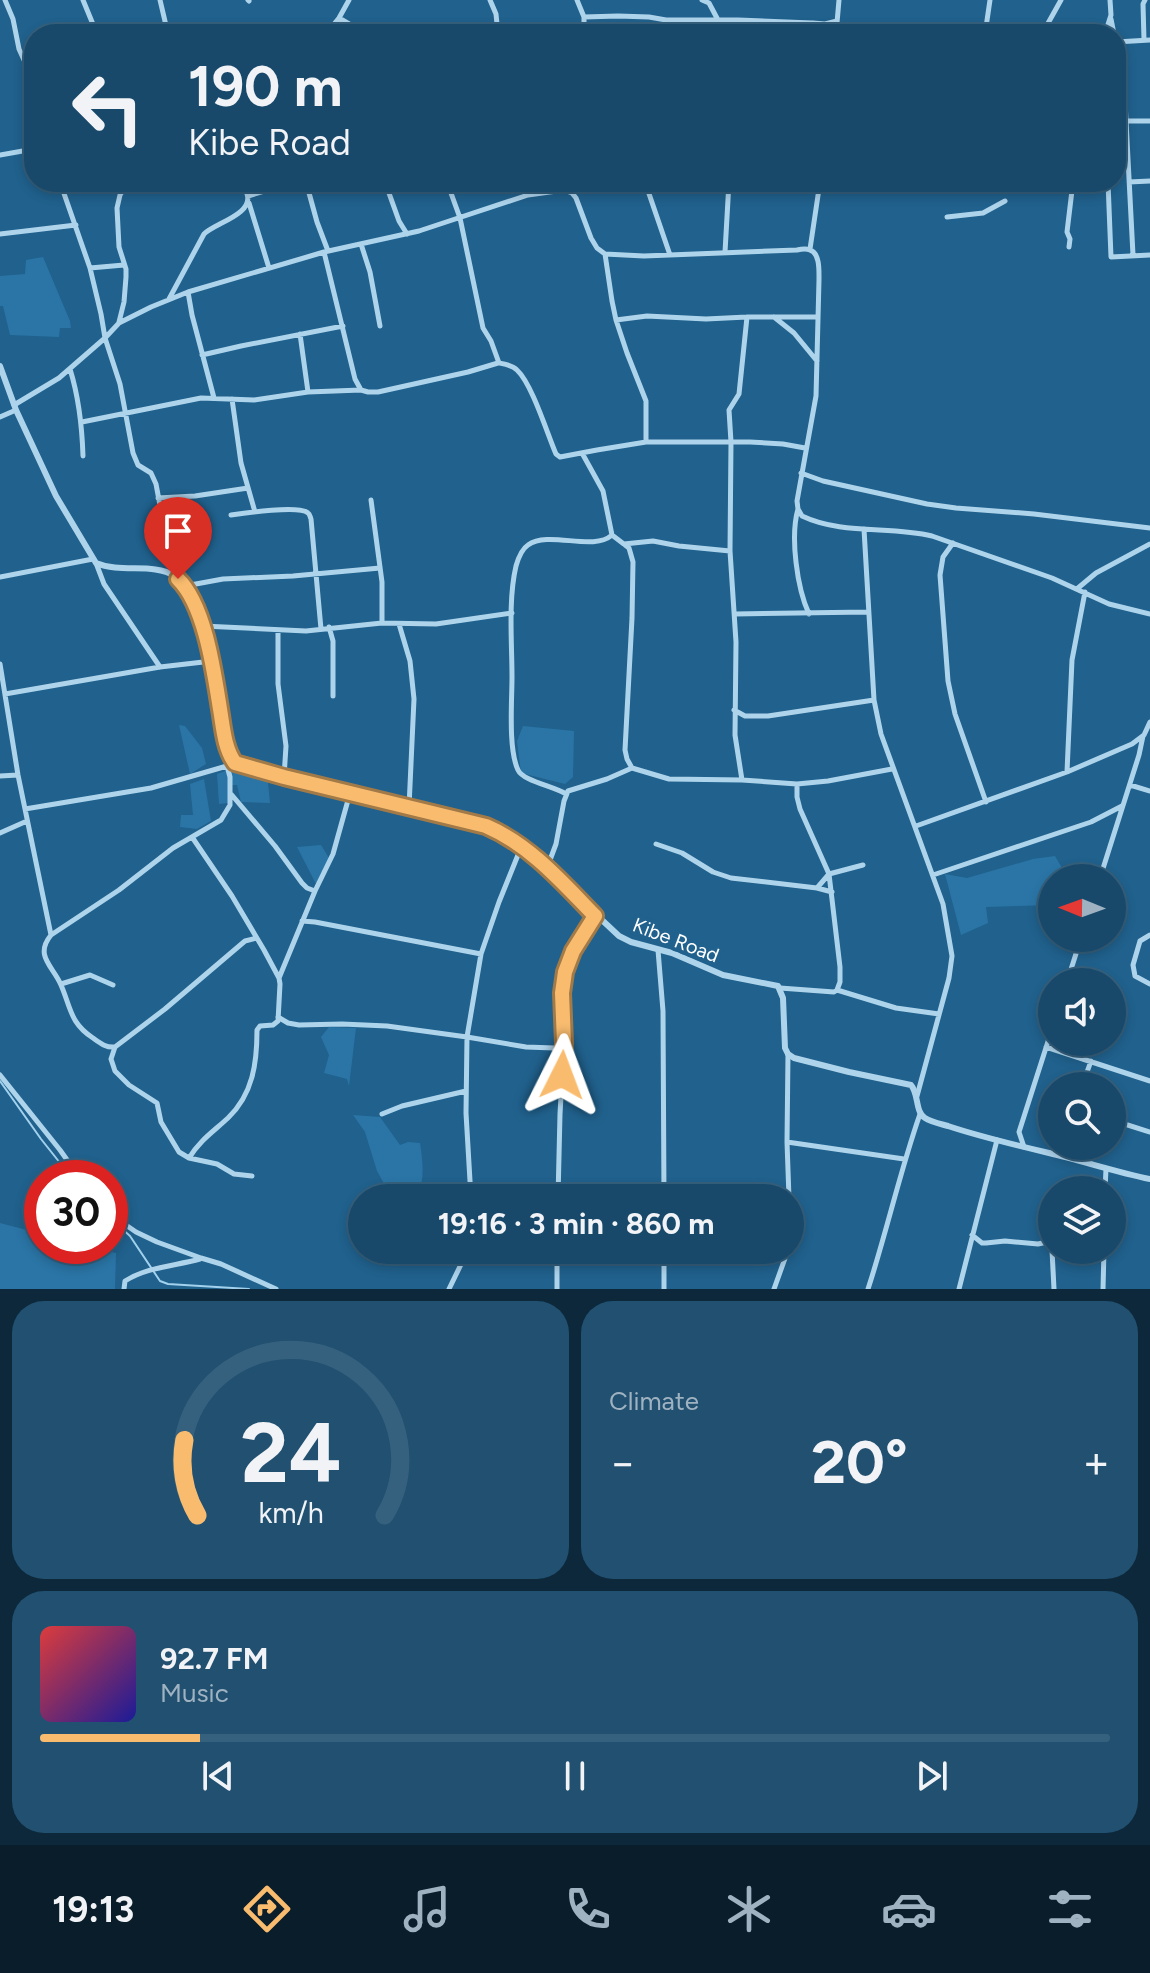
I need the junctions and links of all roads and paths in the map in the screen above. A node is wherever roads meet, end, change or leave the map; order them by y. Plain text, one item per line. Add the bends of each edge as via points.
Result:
1 (5, 0) edge
2 (83, 0) edge
3 (160, 0) edge
4 (490, 0) edge
5 (577, 0) edge
6 (702, 0) edge
7 (839, 0) edge
8 (990, 0) edge
9 (1061, 0) edge
10 (1110, 0) edge
11 (1145, 0) edge
12 (347, 1) edge
13 (1111, 15) junction
14 (584, 17) junction
15 (339, 18) junction
16 (718, 20) junction
17 (837, 21) junction
18 (812, 23) joint
19 (93, 24) edge
20 (166, 24) edge
21 (334, 24) edge
22 (349, 24) edge
23 (497, 24) edge
24 (584, 24) edge
25 (837, 24) edge
26 (986, 24) edge
27 (1048, 24) edge
28 (1108, 24) edge
29 (1112, 24) edge
30 (1147, 40) edge
31 (1126, 41) edge
32 (24, 60) edge
33 (1150, 121) edge
34 (1126, 122) edge
35 (1126, 137) edge
36 (24, 151) edge
37 (0, 155) edge
38 (1150, 181) edge
39 (1129, 182) junction
40 (64, 192) edge
41 (122, 192) edge
42 (245, 192) edge
43 (267, 192) edge
44 (309, 192) edge
45 (389, 192) edge
46 (451, 192) edge
47 (550, 192) edge
48 (569, 192) edge
49 (648, 192) edge
50 (728, 192) edge
51 (819, 192) edge
52 (1072, 192) edge
53 (1108, 192) edge
54 (248, 199) junction
55 (1005, 201) dead end
56 (947, 217) dead end
57 (460, 218) junction
58 (399, 221) junction
59 (76, 225) junction
60 (0, 234) edge
61 (407, 234) junction
62 (393, 236) junction
63 (361, 244) junction
64 (1069, 247) dead end
65 (810, 249) junction
66 (326, 252) junction
67 (725, 252) junction
68 (605, 254) junction
69 (670, 255) junction
70 (1133, 255) junction
71 (1150, 255) edge
72 (124, 265) junction
73 (90, 268) junction
74 (269, 268) junction
75 (188, 292) junction
76 (169, 299) junction
77 (747, 317) junction
78 (773, 317) junction
79 (818, 317) junction
80 (616, 320) junction
81 (119, 323) junction
82 (343, 326) junction
83 (380, 326) dead end
84 (300, 334) junction
85 (105, 338) junction
86 (202, 355) junction
87 (817, 361) junction
88 (499, 363) junction
89 (0, 366) edge
90 (70, 369) junction
91 (361, 390) junction
92 (308, 392) junction
93 (214, 398) junction
94 (232, 399) junction
95 (15, 407) junction
96 (126, 412) junction
97 (0, 417) edge
98 (82, 422) junction
99 (646, 442) junction
100 (731, 442) junction
101 (805, 448) junction
102 (582, 453) junction
103 (83, 456) dead end
104 (801, 473) junction
105 (248, 488) junction
106 (158, 498) junction
107 (371, 500) dead end
108 (798, 509) junction
109 (255, 512) junction
110 (231, 515) dead end
111 (1150, 528) edge
112 (864, 529) junction
113 (612, 535) junction
114 (953, 543) junction
115 (624, 544) junction
116 (1150, 544) edge
117 (730, 551) junction
118 (94, 561) junction
119 (380, 568) junction
120 (315, 574) junction
121 (173, 575) junction
122 (0, 577) edge
123 (185, 586) junction
124 (1078, 588) junction
125 (1085, 592) junction
126 (868, 612) junction
127 (512, 613) junction
128 (735, 614) junction
129 (809, 614) junction
130 (1150, 614) edge
131 (382, 623) junction
132 (399, 624) junction
133 (203, 626) junction
134 (333, 627) junction
135 (321, 629) junction
136 (278, 630) junction
137 (212, 661) junction
138 (0, 664) edge
139 (160, 667) junction
140 (5, 694) junction
141 (333, 696) dead end
142 (874, 700) junction
143 (734, 709) junction
144 (1150, 722) edge
145 (1144, 735) junction
146 (231, 764) junction
147 (632, 768) junction
148 (893, 769) junction
149 (1067, 772) junction
150 (18, 775) junction
151 (0, 776) edge
152 (284, 777) junction
153 (742, 780) junction
154 (788, 784) junction
155 (797, 784) junction
156 (1130, 785) junction
157 (1150, 791) edge
158 (350, 793) junction
159 (231, 794) junction
160 (566, 794) junction
161 (797, 797) junction
162 (986, 802) junction
163 (1122, 806) junction
164 (409, 807) junction
165 (25, 809) junction
166 (27, 821) junction
167 (916, 826) junction
168 (0, 833) edge
169 (192, 837) junction
170 (656, 844) dead end
171 (522, 845) junction
172 (1104, 864) edge
173 (863, 865) dead end
174 (547, 868) junction
175 (829, 874) junction
176 (933, 875) junction
177 (817, 888) junction
178 (315, 891) junction
179 (832, 892) junction
180 (308, 908) junction
181 (595, 916) junction
182 (302, 921) junction
183 (315, 922) junction
184 (51, 935) junction
185 (1150, 935) edge
186 (257, 938) junction
187 (658, 950) junction
188 (481, 954) junction
189 (271, 964) junction
190 (284, 965) junction
191 (279, 978) junction
192 (61, 984) junction
193 (1150, 984) edge
194 (113, 985) dead end
195 (780, 988) junction
196 (837, 990) junction
197 (939, 1014) junction
198 (278, 1017) junction
199 (467, 1037) junction
200 (564, 1043) junction
201 (115, 1047) junction
202 (554, 1048) junction
203 (788, 1054) junction
204 (563, 1056) junction
205 (1043, 1056) edge
206 (1075, 1056) edge
207 (1091, 1061) junction
208 (1087, 1072) edge
209 (0, 1075) edge
210 (1150, 1081) edge
211 (466, 1091) junction
212 (917, 1097) junction
213 (382, 1114) dead end
214 (920, 1114) junction
215 (1126, 1124) edge
216 (1150, 1132) edge
217 (997, 1140) junction
218 (787, 1142) junction
219 (1024, 1147) junction
220 (189, 1158) junction
221 (904, 1159) junction
222 (67, 1160) edge
223 (1106, 1169) junction
224 (252, 1176) dead end
225 (1106, 1176) edge
226 (1150, 1179) edge
227 (470, 1184) edge
228 (558, 1184) edge
229 (664, 1184) edge
230 (788, 1184) edge
231 (128, 1226) edge
232 (972, 1235) junction
233 (1038, 1244) edge
234 (201, 1258) junction
235 (461, 1264) edge
236 (557, 1264) edge
237 (664, 1264) edge
238 (783, 1264) edge
239 (1053, 1264) edge
240 (1104, 1264) edge
241 (124, 1289) edge
242 (276, 1289) edge
243 (449, 1289) edge
244 (557, 1289) edge
245 (664, 1289) edge
246 (774, 1289) edge
247 (868, 1289) edge
248 (959, 1289) edge
249 (1054, 1289) edge
250 (1103, 1289) edge

1 - 32 street
2 - 19 street
3 - 20 street
4 - 23 street
5 - 14 street
6 - 16 street
7 - 17 street
8 - 26 street
9 - 27 street
10 - 13 street
11 - 30 street
12 - 15 street
13 - 28 street
13 - 29 street
14 - 16 street
14 - 24 street
15 - 21 street
15 - 22 street
16 - 18 street
17 - 18 street
17 - 25 street
30 - 31 street
33 - 34 street
35 - 39 street
36 - 37 street
38 - 39 street
39 - 70 street
40 - 59 street
41 - 72 street via 117,208
42 - 54 street
43 - 54 street
44 - 66 street
45 - 58 street
46 - 57 street
47 - 57 street
48 - 68 street via 591,238
49 - 69 street
50 - 67 street
51 - 65 street
52 - 64 street
53 - 70 street via 1111,257
54 - 74 street
54 - 76 street via 237,215 204,234
55 - 56 street via 983,213
57 - 61 street
57 - 88 street via 480,319
58 - 61 street
58 - 62 street
59 - 60 street
59 - 73 street
61 - 62 street
62 - 63 street
63 - 66 street
63 - 83 street
65 - 67 street
65 - 79 street via 818,263
66 - 74 street
66 - 82 street
67 - 69 street
68 - 69 street
68 - 80 street
70 - 71 street
72 - 73 street
72 - 81 street
73 - 85 street
74 - 75 street
75 - 76 street
75 - 86 street
76 - 81 street
77 - 78 street
77 - 80 street
77 - 100 street via 739,394 729,410
78 - 79 street
78 - 87 street
79 - 87 street
80 - 99 street via 646,401
81 - 85 street
82 - 84 street
82 - 91 street
84 - 86 street
84 - 92 street
85 - 90 street
85 - 96 street
86 - 93 street
87 - 101 street
88 - 91 street via 378,392
88 - 102 street via 515,367 525,379 556,454
89 - 95 street
90 - 95 street
90 - 98 street
91 - 92 street
92 - 94 street
93 - 94 street
93 - 96 street
94 - 105 street
95 - 97 street
95 - 118 street via 56,496
96 - 98 street
96 - 106 street via 136,461 155,478
98 - 103 street
99 - 100 street
99 - 102 street
100 - 101 street
100 - 117 street
101 - 104 street
102 - 113 street via 603,491
104 - 108 street
104 - 111 street via 909,501
105 - 106 street
105 - 109 street
106 - 121 street
107 - 119 street
108 - 112 street via 811,520
108 - 129 street via 793,537
109 - 110 street
109 - 120 street via 309,513
112 - 114 street via 918,533
112 - 126 street
113 - 115 street
113 - 127 street via 530,543 517,564
114 - 124 street
114 - 162 street via 940,565 948,681
115 - 117 street via 653,541
115 - 147 street via 633,562 625,750
116 - 124 street
117 - 128 street
118 - 121 street via 116,569
118 - 122 street
118 - 139 street
119 - 120 street
119 - 131 street
120 - 123 street
120 - 135 street
121 - 123 street
123 - 133 street
124 - 125 street
125 - 130 street
125 - 149 street via 1072,660
126 - 129 street
126 - 142 street
127 - 132 street
127 - 160 street via 517,767 526,779
128 - 129 street
128 - 143 street
131 - 132 street
131 - 134 street
132 - 164 street via 414,699
133 - 136 street
133 - 137 street
134 - 135 street
134 - 141 street
135 - 136 street
136 - 152 street
137 - 139 street
137 - 146 street
138 - 140 street
139 - 140 street
140 - 150 street
142 - 143 street via 768,716 745,716
142 - 148 street
143 - 153 street
144 - 145 street
145 - 149 street
145 - 156 street
146 - 152 street, Kibe Road
146 - 159 street
146 - 165 street via 151,788
147 - 153 street via 669,779
147 - 160 street
148 - 155 street
148 - 167 street
149 - 162 street
150 - 151 street
150 - 165 street
152 - 158 street, Kibe Road
153 - 154 street
154 - 155 street
154 - 161 street
155 - 161 street
156 - 157 street
156 - 163 street
158 - 164 street, Kibe Road
158 - 178 street via 333,854
159 - 169 street via 221,820
159 - 178 street via 302,883
160 - 174 street
161 - 175 street
162 - 167 street
163 - 172 street
163 - 176 street via 1091,822
164 - 171 street, Kibe Road via 486,826
165 - 166 street
166 - 168 street
166 - 184 street
167 - 176 street
169 - 184 street
169 - 186 street
170 - 177 street via 731,878
171 - 174 street, Kibe Road
171 - 188 street
173 - 175 street
174 - 181 street, Kibe Road
175 - 177 street
175 - 179 street
176 - 197 street via 952,956
177 - 179 street
178 - 180 street
179 - 196 street via 840,967
180 - 182 street
180 - 183 street
181 - 187 street, Kibe Road via 619,936
181 - 200 street via 565,972
182 - 183 street
182 - 190 street
183 - 188 street
184 - 192 street via 44,954
185 - 193 street via 1140,941 1133,965 1135,976
186 - 189 street
186 - 201 street via 245,941
187 - 195 street, Kibe Road via 723,975
187 - 229 street
188 - 199 street
189 - 190 street
189 - 191 street
190 - 191 street
191 - 198 street
192 - 194 street via 90,975
192 - 201 street via 79,1027 103,1045
195 - 196 street
195 - 203 street
196 - 197 street via 896,1008
197 - 212 street
198 - 199 street via 299,1025 365,1025
198 - 220 street via 275,1024 258,1028 255,1064 243,1099
199 - 202 street
199 - 211 street
200 - 202 street
200 - 204 street
201 - 220 street via 115,1071 157,1103 161,1122 179,1152
202 - 204 street
203 - 212 street via 906,1083
203 - 218 street
204 - 228 street
205 - 219 street via 1019,1132
206 - 207 street
207 - 208 street
207 - 210 street
209 - 222 street
211 - 213 street
211 - 227 street
212 - 214 street
214 - 217 street
214 - 221 street
215 - 216 street
217 - 219 street
217 - 232 street
218 - 221 street
218 - 230 street
219 - 223 street
220 - 224 street
221 - 247 street
223 - 225 street
223 - 226 street
231 - 234 street
232 - 233 street via 982,1243
232 - 248 street
234 - 241 street via 135,1276 125,1281
234 - 242 street
235 - 243 street
236 - 244 street
237 - 245 street
238 - 246 street
239 - 249 street
240 - 250 street

